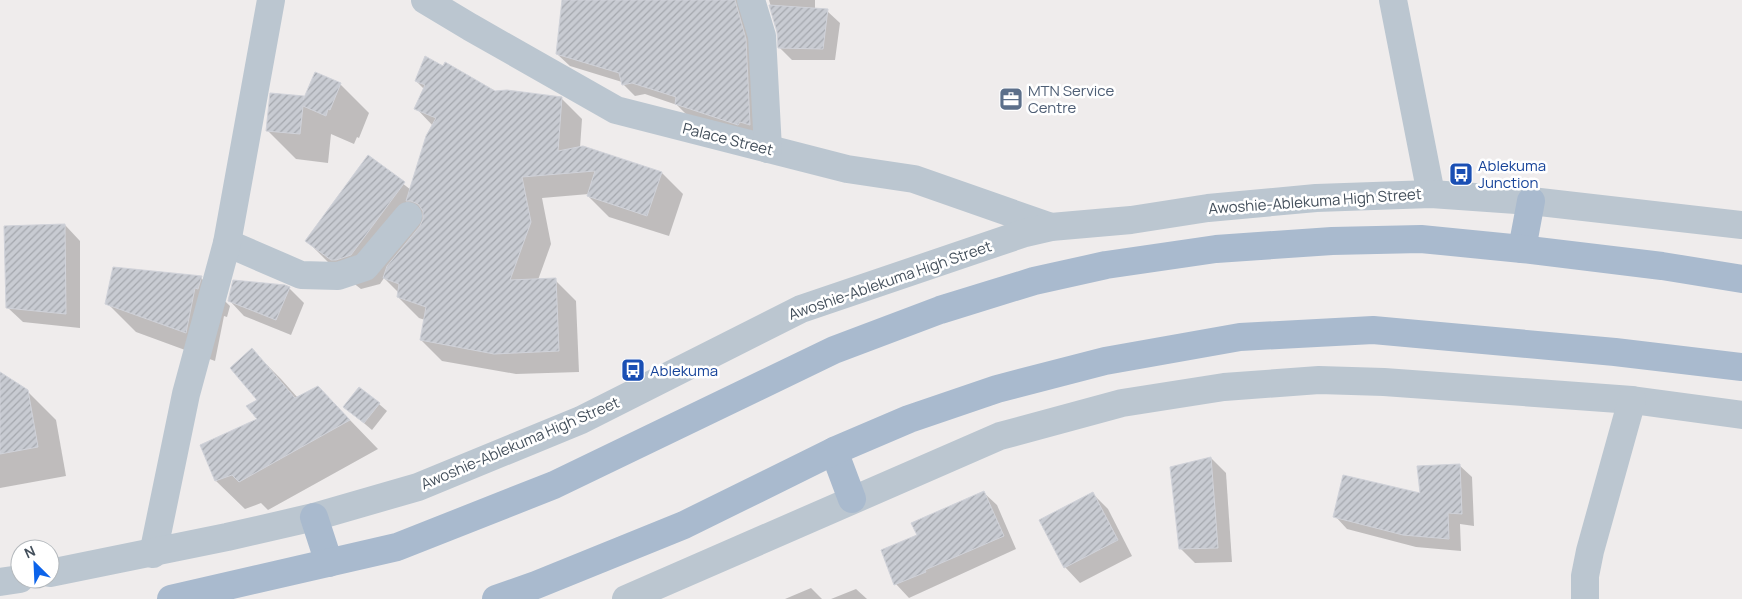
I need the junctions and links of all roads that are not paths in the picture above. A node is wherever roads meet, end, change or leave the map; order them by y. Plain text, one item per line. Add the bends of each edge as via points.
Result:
1 (271, 0) edge
2 (425, 0) edge
3 (751, 0) edge
4 (1393, 0) edge
5 (768, 149) junction
6 (1431, 194) junction
7 (1531, 201) junction
8 (408, 216) dead end
9 (1742, 225) edge
10 (1051, 227) junction
11 (227, 243) junction
12 (1522, 249) junction
13 (1742, 279) edge
14 (1742, 367) edge
15 (1632, 400) junction
16 (1742, 415) edge
17 (834, 451) junction
18 (852, 499) junction
19 (314, 517) junction
20 (153, 554) junction
21 (329, 563) junction
22 (60, 572) edge
23 (170, 599) edge
24 (496, 599) edge
25 (626, 599) edge
26 (1585, 599) edge

1 - 11 street
2 - 5 street, Palace Street via 616,110
3 - 5 street via 762,36
4 - 6 street
5 - 10 street, Palace Street via 847,169 914,179
6 - 7 street, Awoshie-Ablekuma High Street
6 - 10 street, Awoshie-Ablekuma High Street via 1316,198
7 - 9 street, Awoshie-Ablekuma High Street
7 - 12 main road
8 - 11 street via 365,267 338,276 301,275
10 - 19 street, Awoshie-Ablekuma High Street via 801,309 581,420 418,487
11 - 20 street via 186,394
12 - 13 main road
12 - 21 main road via 1421,239 1332,241 1216,249 1106,265 1034,281 940,310 834,350 554,485 397,547
14 - 17 main road via 1373,330 1240,337 1105,361 997,389
15 - 16 street
15 - 18 street via 1328,380 1224,386 1122,403 1000,436
15 - 26 street via 1590,551
17 - 18 main road
17 - 24 main road via 684,525 536,586
18 - 25 street
19 - 20 street, Awoshie-Ablekuma High Street
19 - 21 main road
20 - 22 street, Awoshie-Ablekuma High Street
21 - 23 main road

